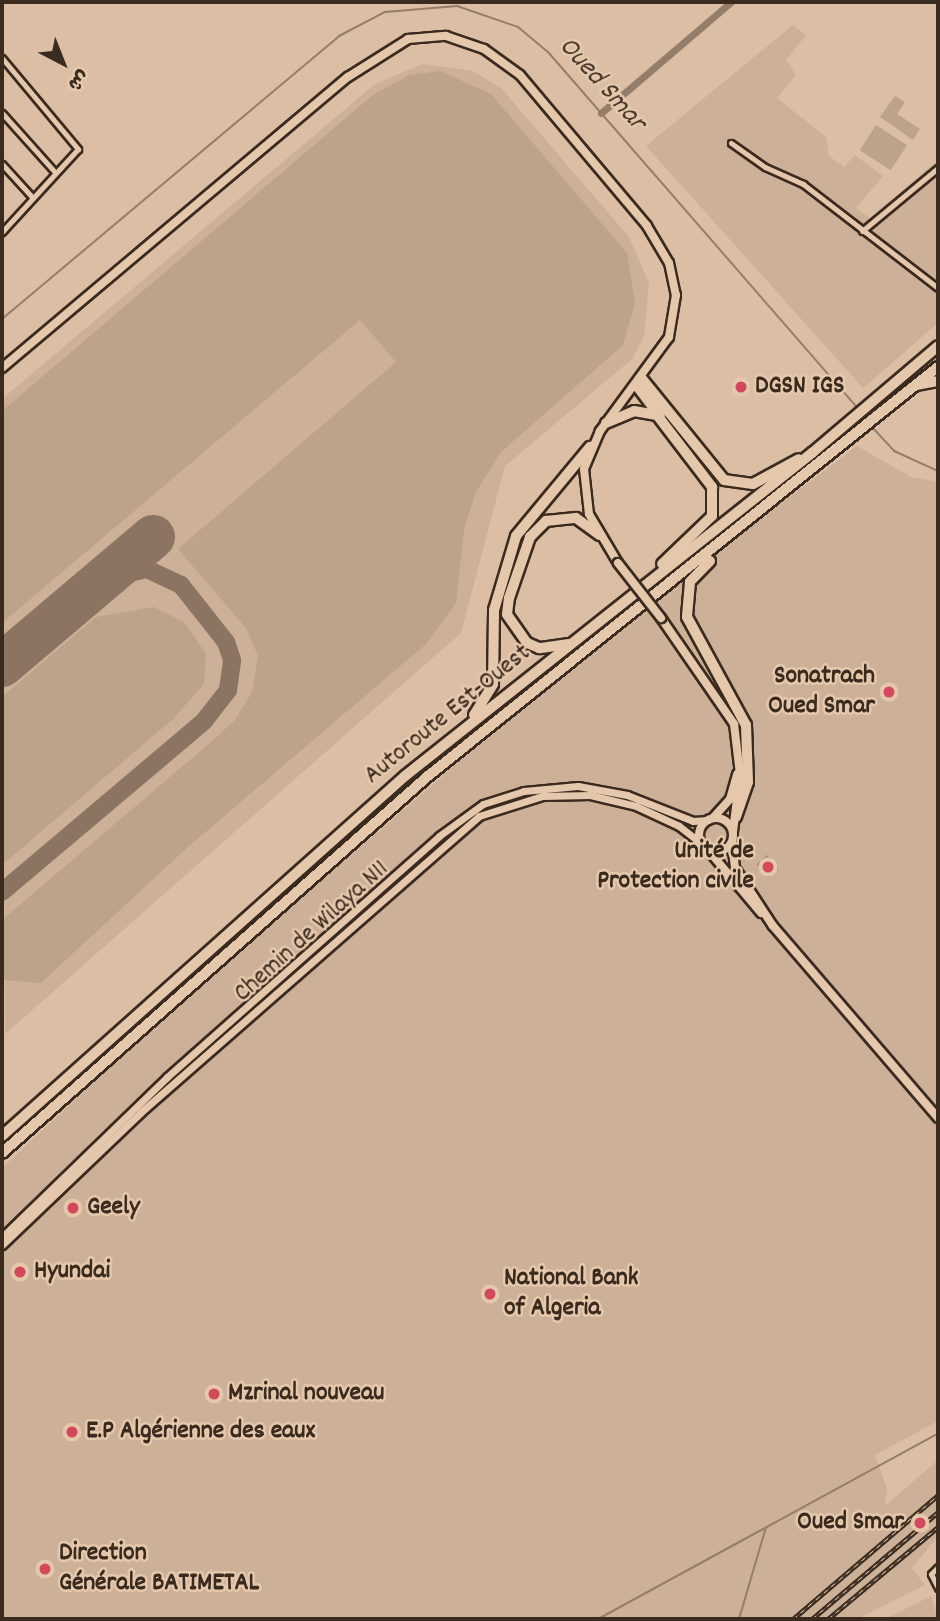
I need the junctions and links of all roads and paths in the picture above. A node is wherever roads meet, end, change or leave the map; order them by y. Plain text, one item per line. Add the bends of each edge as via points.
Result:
1 (2, 59) edge
2 (2, 113) edge
3 (731, 142) dead end
4 (2, 163) edge
5 (938, 168) edge
6 (54, 171) junction
7 (33, 198) junction
8 (862, 231) junction
9 (2, 232) edge
10 (938, 288) edge
11 (938, 346) edge
12 (938, 367) edge
13 (2, 368) edge
14 (938, 381) edge
15 (639, 382) junction
16 (916, 386) junction
17 (663, 420) junction
18 (606, 423) junction
19 (590, 447) junction
20 (812, 453) junction
21 (758, 517) junction
22 (599, 535) junction
23 (651, 578) junction
24 (570, 644) junction
25 (453, 737) junction
26 (740, 761) junction
27 (736, 817) junction
28 (710, 819) junction
29 (733, 832) junction
30 (701, 843) junction
31 (732, 843) junction
32 (708, 850) junction
33 (773, 926) junction
34 (938, 1118) edge
35 (2, 1136) edge
36 (2, 1153) edge
37 (2, 1237) edge
38 (2, 1245) edge
39 (938, 1567) edge
40 (938, 1588) edge

1 - 6 street via 78,149
2 - 6 street
3 - 8 street via 765,167 803,184
4 - 7 street
5 - 8 street
6 - 7 street
7 - 9 street
8 - 10 street
11 - 20 highway, Autoroute Est-Ouest
12 - 16 highway, Autoroute Est-Ouest
13 - 15 main road via 348,76 408,39 446,36 484,48 520,75 647,226 669,263 674,320
14 - 16 highway
15 - 17 highway
15 - 18 main road
15 - 20 highway via 712,470 731,484 752,484
16 - 21 highway, Autoroute Est-Ouest
17 - 18 highway via 634,411
17 - 23 highway via 706,477 714,508 705,525
18 - 19 main road
19 - 22 main road via 583,490
19 - 25 highway via 516,536 494,610 493,684
20 - 23 highway, Autoroute Est-Ouest
21 - 27 highway via 701,568 686,599 694,634 746,725 748,782
21 - 36 highway, Autoroute Est-Ouest via 428,776
22 - 24 highway via 576,518 545,521 530,537 509,598 507,614 527,643 539,648
22 - 26 main road, bridge via 727,708
23 - 24 highway, Autoroute Est-Ouest
24 - 25 highway, Autoroute Est-Ouest
25 - 35 highway, Autoroute Est-Ouest
26 - 27 main road
26 - 28 main road via 730,799
27 - 29 main road
28 - 29 main road via 728,822
28 - 30 main road via 699,833
28 - 37 main road via 693,821 590,788 541,788 497,798 429,844 104,1135
29 - 31 main road
30 - 32 main road
30 - 38 main road, Chemin de Wilaya N11 via 679,826 636,806 590,795 542,796 479,816 141,1112
31 - 32 main road via 724,851
31 - 33 main road via 735,868
32 - 33 main road
33 - 34 main road
39 - 40 street via 931,1574

